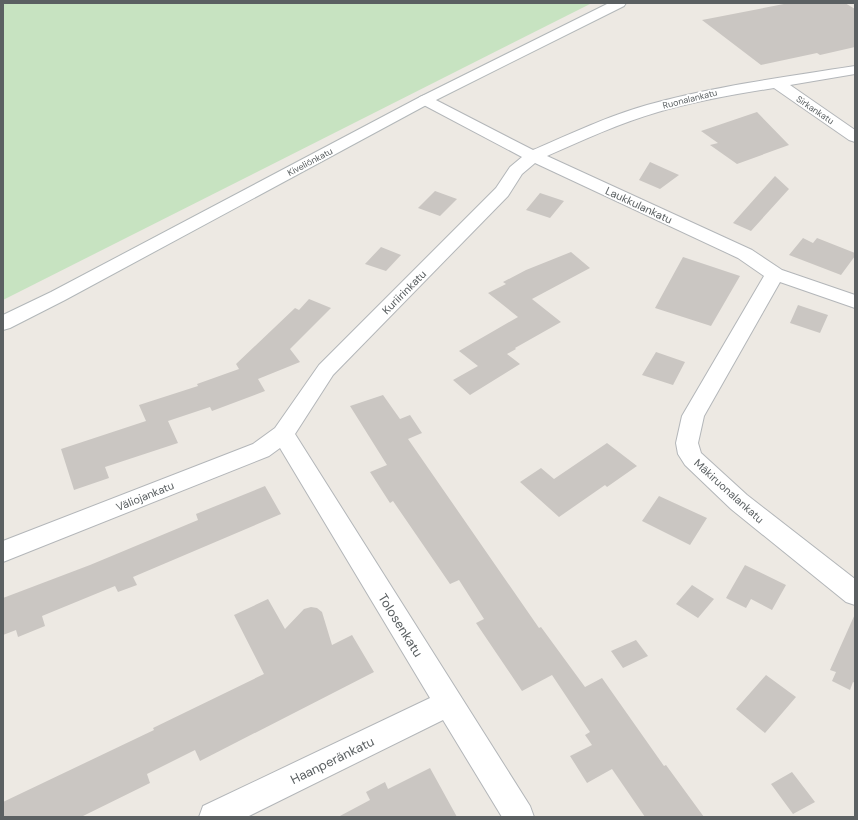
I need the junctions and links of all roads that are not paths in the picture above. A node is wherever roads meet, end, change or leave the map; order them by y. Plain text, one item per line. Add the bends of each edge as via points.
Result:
1 (620, 3) edge
2 (855, 70) edge
3 (776, 82) junction
4 (425, 100) junction
5 (855, 136) edge
6 (533, 156) junction
7 (775, 274) junction
8 (855, 302) edge
9 (3, 323) edge
10 (283, 434) junction
11 (3, 552) edge
12 (855, 594) edge
13 (449, 703) junction
14 (214, 817) edge
15 (519, 817) edge

1 - 4 street, Kiveliönkatu
2 - 3 street, Ruonalankatu
3 - 5 street, Sirkankatu
3 - 6 street, Ruonalankatu via 719,92 651,109
4 - 6 street, Laukkulankatu
4 - 9 street, Kiveliönkatu
6 - 7 street, Laukkulankatu via 745,254
6 - 10 street, Kuriirinkatu via 516,171 502,192 326,370
7 - 8 street, Laukkulankatu
7 - 12 street, Mäkiruonalankatu via 694,416 687,437 687,448 692,459 739,502
10 - 11 street, Väliojankatu via 261,450 244,458 199,473
10 - 13 street, Tolosenkatu
13 - 14 street, Haanperänkatu
13 - 15 street, Tolosenkatu

